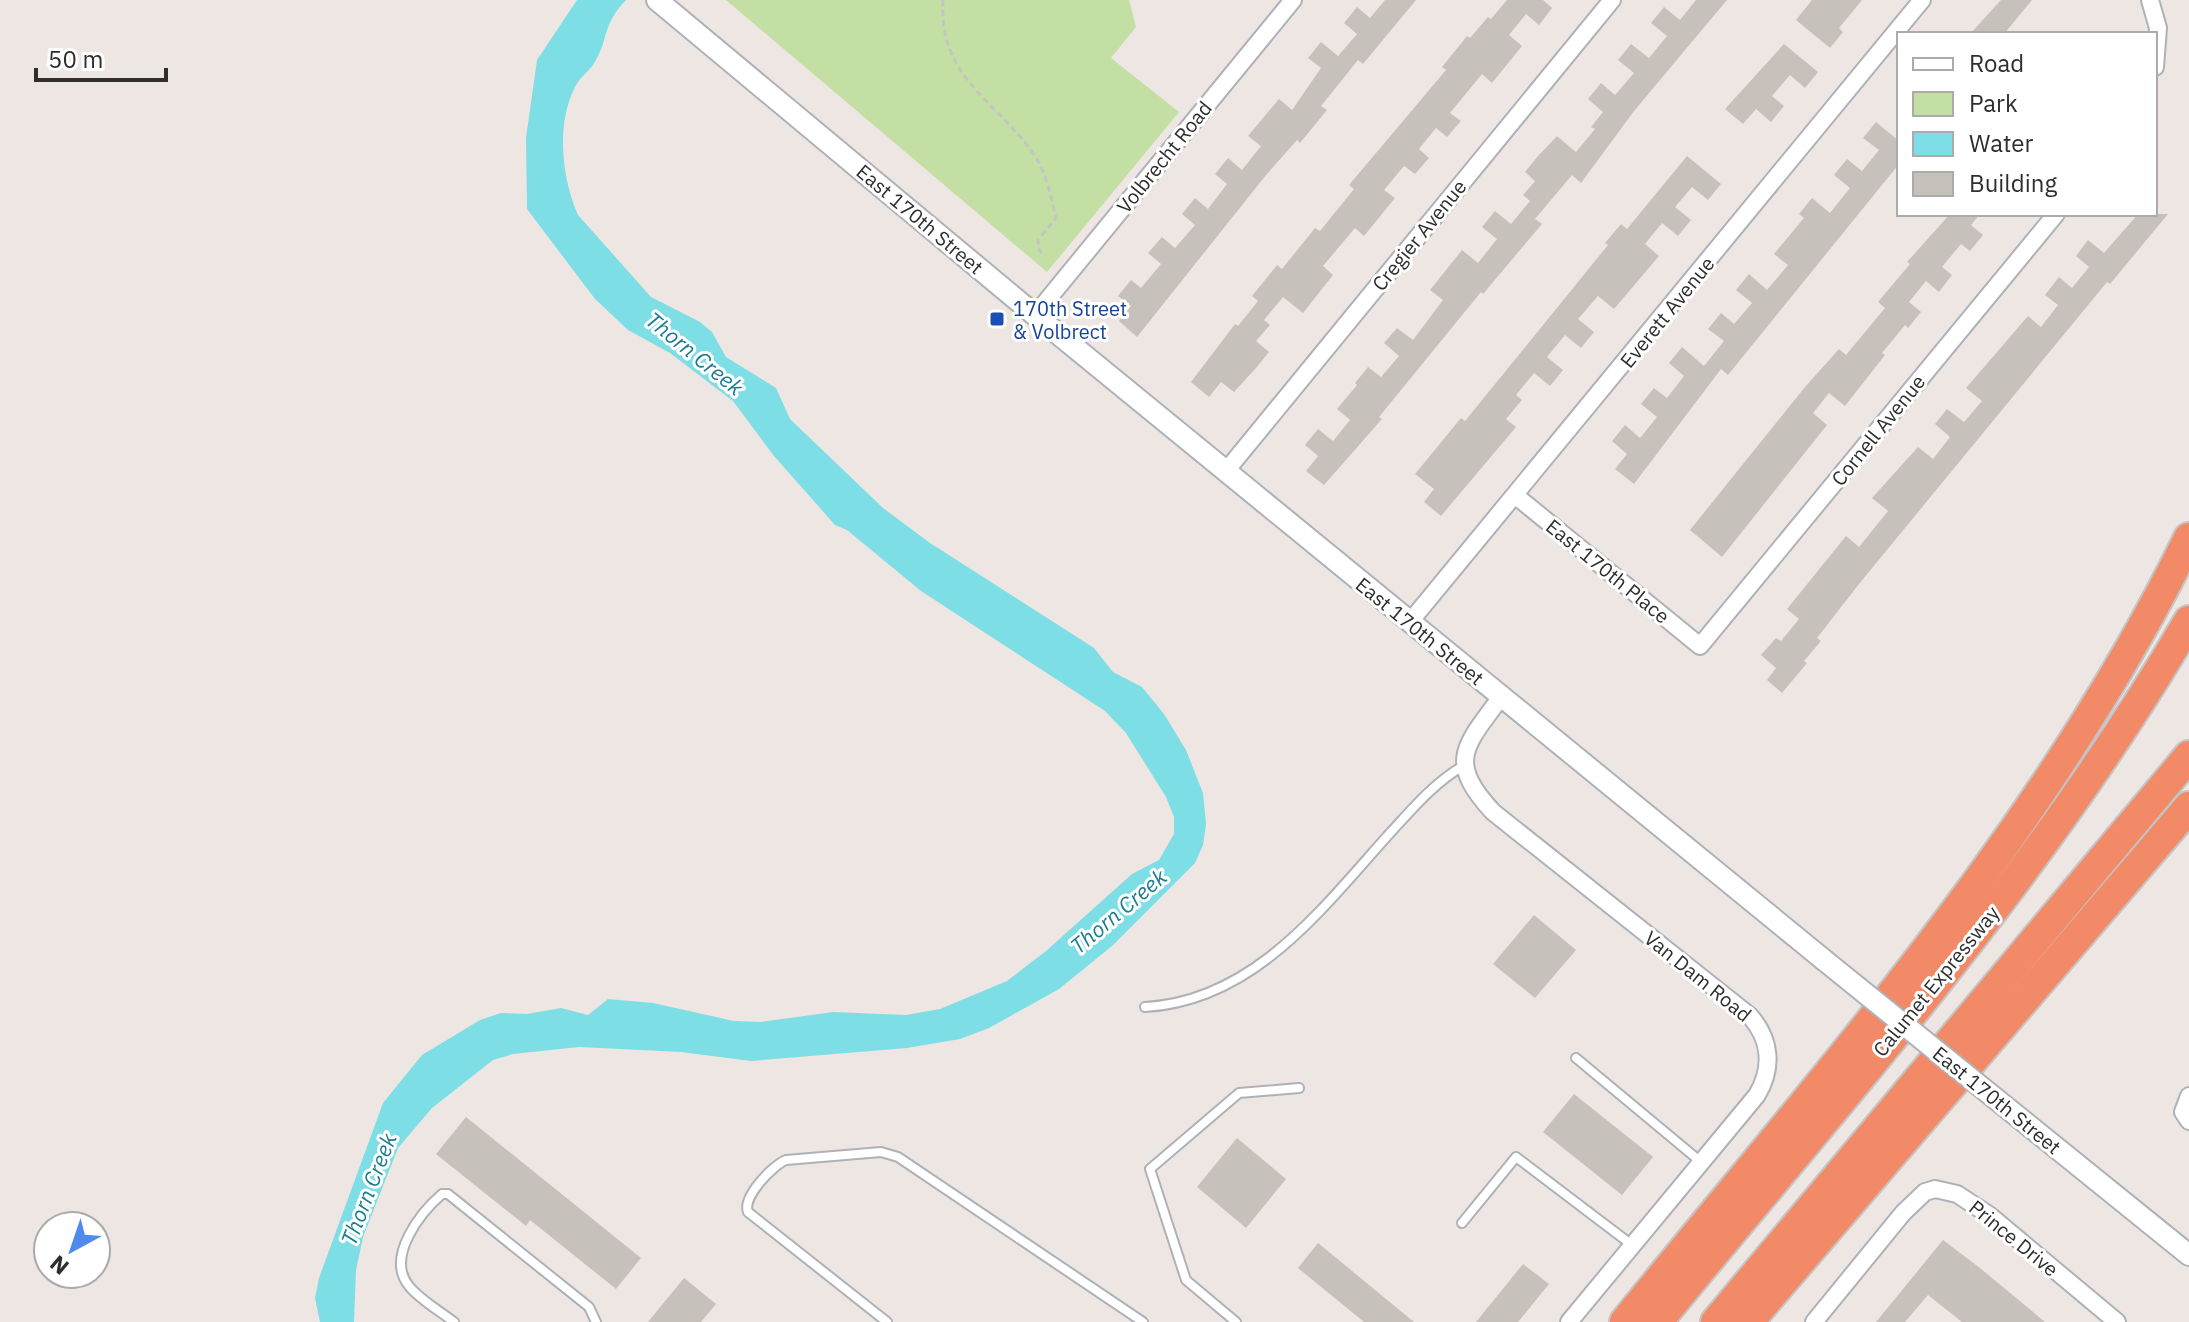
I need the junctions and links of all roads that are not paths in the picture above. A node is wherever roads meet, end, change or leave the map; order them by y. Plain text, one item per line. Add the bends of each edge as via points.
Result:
1 (657, 0) edge
2 (1293, 0) edge
3 (1612, 0) edge
4 (1922, 0) edge
5 (2150, 0) edge
6 (2157, 41) edge
7 (2054, 216) edge
8 (1035, 315) junction
9 (1226, 471) junction
10 (1516, 496) junction
11 (2189, 538) edge
12 (2189, 621) edge
13 (1409, 623) junction
14 (1700, 646) joint
15 (1501, 697) junction
16 (2189, 756) edge
17 (1463, 766) junction
18 (2189, 807) edge
19 (1145, 1007) dead end
20 (1576, 1058) dead end
21 (1299, 1088) dead end
22 (2189, 1096) edge
23 (2189, 1121) edge
24 (1702, 1162) junction
25 (1462, 1223) dead end
26 (1633, 1246) junction
27 (2189, 1255) edge
28 (454, 1322) edge
29 (596, 1322) edge
30 (887, 1322) edge
31 (1143, 1322) edge
32 (1236, 1322) edge
33 (1569, 1322) edge
34 (1625, 1322) edge
35 (1657, 1322) edge
36 (1716, 1322) edge
37 (1748, 1322) edge
38 (1814, 1322) edge
39 (2117, 1322) edge

1 - 8 street, East 170th Street
2 - 8 street, Volbrecht Road
3 - 9 street, Cregier Avenue
4 - 10 street, Everett Avenue
5 - 6 street
7 - 14 street, Cornell Avenue
8 - 9 street, East 170th Street
9 - 13 street, East 170th Street
10 - 13 street, Everett Avenue
10 - 14 street, East 170th Place
11 - 34 highway via 2078,737 2001,853 1917,966
12 - 35 highway, Calumet Expressway via 2047,842
13 - 15 street, East 170th Street
15 - 17 street via 1469,742
15 - 27 street, East 170th Street, bridge
16 - 36 highway
17 - 19 lane via 1439,780 1332,900 1256,968 1194,1001
17 - 24 street, Van Dam Road via 1476,794 1493,812 1757,1025 1768,1053 1764,1083
18 - 37 highway
20 - 24 lane
21 - 32 lane via 1239,1093 1150,1169 1186,1280
22 - 23 street via 2183,1112
24 - 26 street, Van Dam Road
25 - 26 lane via 1516,1157
26 - 33 street, Van Dam Road
28 - 29 lane via 408,1285 403,1272 408,1232 442,1194 589,1307
30 - 31 lane via 748,1212 748,1200 777,1164 881,1152 898,1157
38 - 39 street, Prince Drive via 1903,1213 1935,1189 1957,1194 1989,1215

